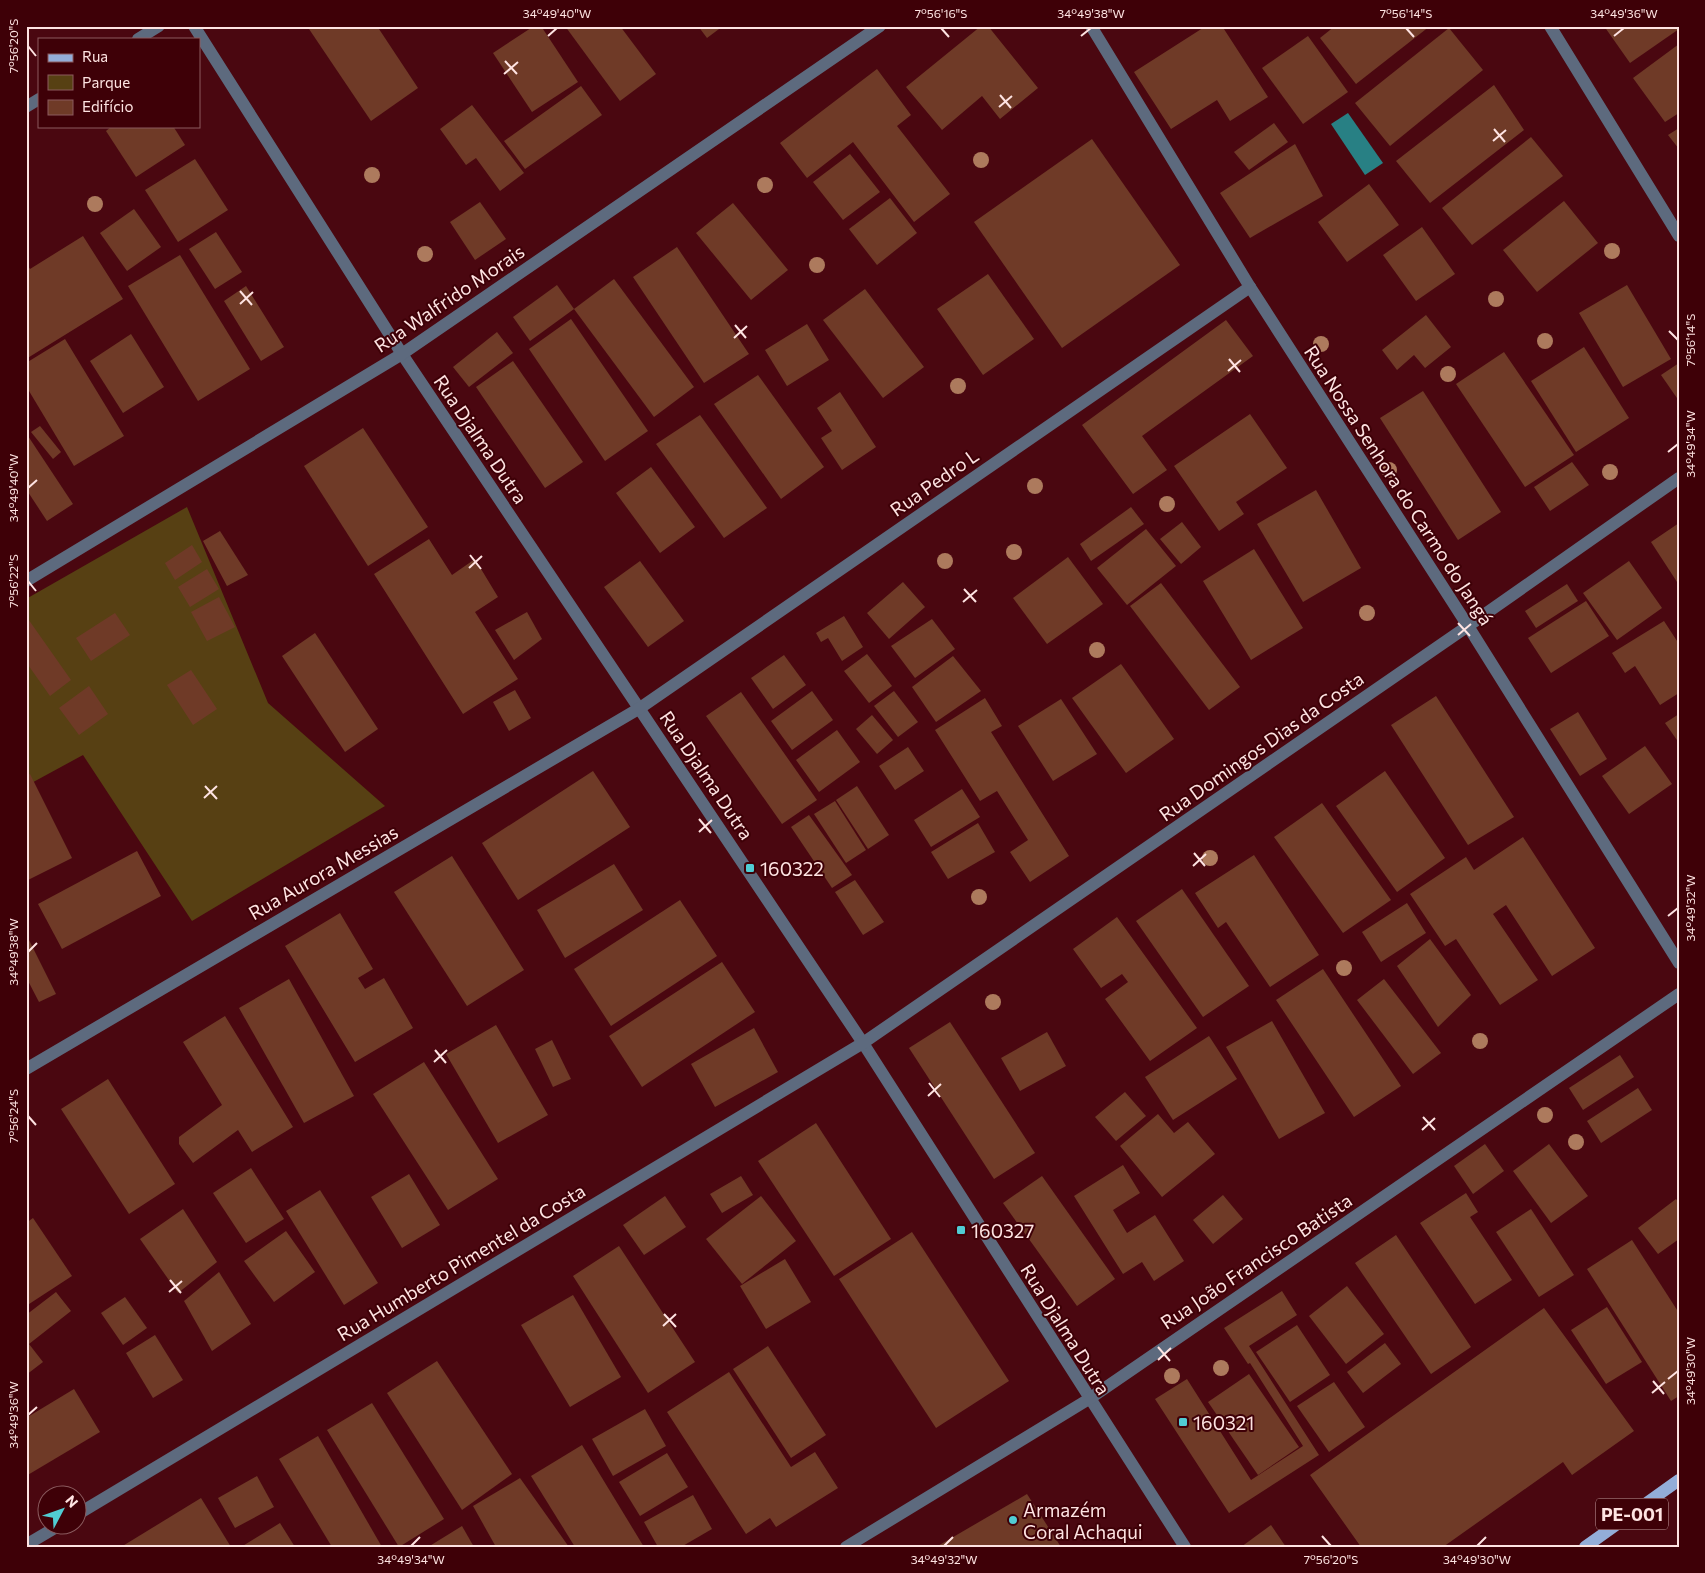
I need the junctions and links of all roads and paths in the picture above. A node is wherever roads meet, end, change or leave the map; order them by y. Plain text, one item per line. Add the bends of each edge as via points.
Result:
1 (158, 26) edge
2 (194, 26) edge
3 (880, 26) edge
4 (1091, 26) edge
5 (1550, 26) edge
6 (140, 38) edge
7 (38, 100) edge
8 (26, 107) edge
9 (1679, 236) edge
10 (1250, 287) junction
11 (402, 354) junction
12 (1679, 478) edge
13 (26, 581) edge
14 (1468, 626) junction
15 (640, 708) junction
16 (1679, 963) edge
17 (1679, 994) edge
18 (863, 1043) junction
19 (26, 1069) edge
20 (1089, 1399) junction
21 (1679, 1480) edge
22 (88, 1508) edge
23 (41, 1536) edge
24 (26, 1545) edge
25 (846, 1547) edge
26 (1185, 1547) edge
27 (1585, 1547) edge

1 - 6 street
2 - 11 street, Rua Djalma Dutra
3 - 11 street, Rua Walfrido Morais
4 - 10 street, Rua Nossa Senhora do Carmo do Jangá
5 - 9 street
7 - 8 street
10 - 14 street, Rua Nossa Senhora do Carmo do Jangá
10 - 15 street, Rua Pedro L
11 - 13 street, Rua Walfrido Morais
11 - 15 street, Rua Djalma Dutra
12 - 14 street, Rua Domingos Dias da Costa
14 - 16 street, Rua Nossa Senhora do Carmo do Jangá
14 - 18 street, Rua Domingos Dias da Costa
15 - 18 street, Rua Djalma Dutra
15 - 19 street, Rua Aurora Messias
17 - 20 street, Rua João Francisco Batista
18 - 20 street, Rua Djalma Dutra
18 - 22 street, Rua Humberto Pimentel da Costa
20 - 25 street, Rua João Francisco Batista
20 - 26 street, Rua Djalma Dutra
21 - 27 main road, PE-001
23 - 24 street

